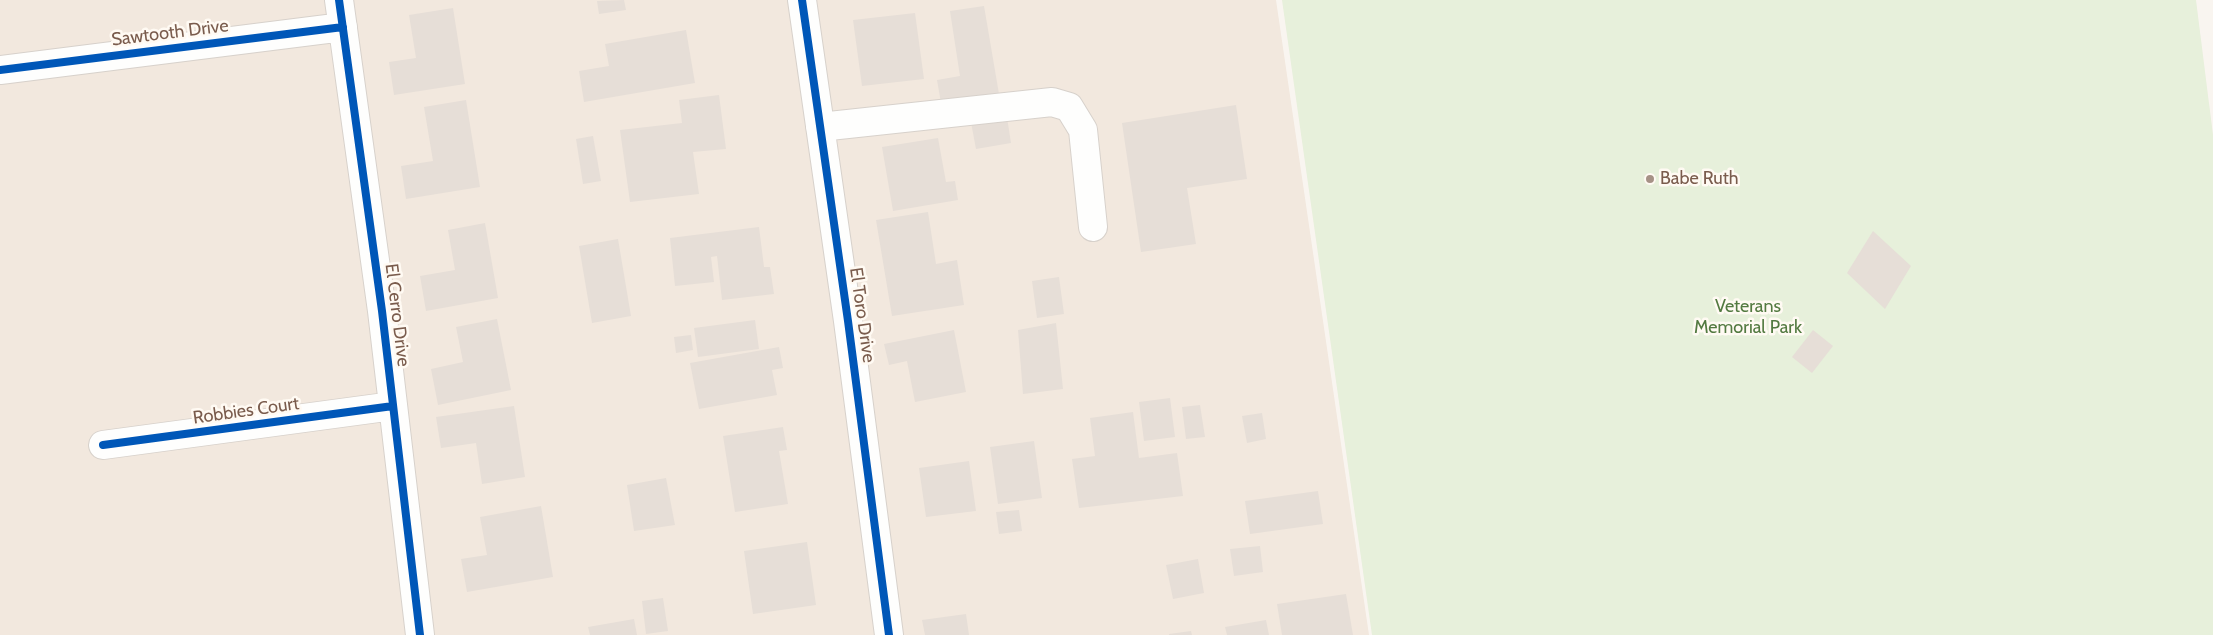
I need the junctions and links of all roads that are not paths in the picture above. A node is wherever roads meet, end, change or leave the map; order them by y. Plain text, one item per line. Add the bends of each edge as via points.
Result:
1 (339, 0) edge
2 (802, 0) edge
3 (343, 27) junction
4 (0, 70) edge
5 (820, 127) junction
6 (1093, 227) dead end
7 (393, 406) junction
8 (103, 446) dead end
9 (420, 635) edge
10 (889, 635) edge

1 - 3 street, El Cerro Drive
2 - 5 street, El Toro Drive
3 - 4 street, Sawtooth Drive
3 - 7 street, El Cerro Drive
5 - 6 street via 1052,102 1070,107 1083,130
5 - 10 street, El Toro Drive
7 - 8 street, Robbies Court
7 - 9 street, El Cerro Drive

